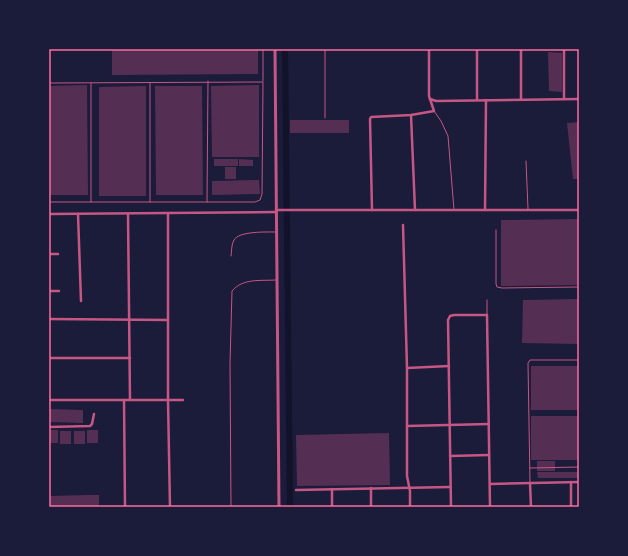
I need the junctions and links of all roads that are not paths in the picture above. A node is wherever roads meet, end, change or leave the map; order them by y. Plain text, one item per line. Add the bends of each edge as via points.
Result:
1 (263, 49) edge
2 (275, 49) edge
3 (325, 49) edge
4 (429, 49) edge
5 (477, 49) edge
6 (521, 49) edge
7 (564, 49) edge
8 (150, 82) junction
9 (208, 82) junction
10 (262, 82) junction
11 (49, 83) edge
12 (91, 83) junction
13 (430, 99) junction
14 (521, 99) junction
15 (564, 99) junction
16 (579, 99) edge
17 (477, 100) junction
18 (486, 100) junction
19 (434, 111) junction
20 (411, 115) junction
21 (325, 118) dead end
22 (526, 161) dead end
23 (49, 202) edge
24 (92, 202) junction
25 (150, 202) junction
26 (207, 202) junction
27 (372, 210) junction
28 (415, 210) junction
29 (454, 210) junction
30 (485, 210) junction
31 (528, 210) junction
32 (579, 210) edge
33 (276, 211) junction
34 (49, 214) edge
35 (78, 214) junction
36 (128, 214) junction
37 (168, 214) junction
38 (403, 225) dead end
39 (496, 230) dead end
40 (277, 232) junction
41 (49, 254) edge
42 (58, 254) dead end
43 (231, 256) dead end
44 (277, 280) junction
45 (579, 287) edge
46 (49, 291) edge
47 (59, 292) dead end
48 (487, 300) dead end
49 (81, 301) dead end
50 (487, 315) junction
51 (49, 320) edge
52 (129, 320) junction
53 (168, 320) junction
54 (49, 358) edge
55 (130, 358) junction
56 (579, 360) edge
57 (449, 366) junction
58 (406, 368) junction
59 (49, 400) edge
60 (124, 400) junction
61 (130, 400) junction
62 (168, 400) junction
63 (183, 400) dead end
64 (94, 414) dead end
65 (489, 424) junction
66 (450, 425) junction
67 (407, 426) junction
68 (49, 427) edge
69 (489, 455) junction
70 (450, 456) junction
71 (579, 467) edge
72 (530, 468) junction
73 (571, 482) junction
74 (579, 482) edge
75 (490, 484) junction
76 (530, 484) junction
77 (450, 487) junction
78 (371, 488) junction
79 (409, 488) junction
80 (332, 489) junction
81 (296, 490) dead end
82 (125, 507) edge
83 (170, 507) edge
84 (231, 507) edge
85 (279, 507) edge
86 (332, 507) edge
87 (371, 507) edge
88 (410, 507) edge
89 (451, 507) edge
90 (490, 507) edge
91 (531, 507) edge
92 (571, 507) edge

1 - 10 lane
2 - 33 street
3 - 21 lane
4 - 13 street
5 - 17 street
6 - 14 street
7 - 15 street
8 - 9 lane
8 - 12 lane
8 - 25 lane
9 - 10 lane
9 - 26 lane
10 - 26 lane via 260,200
11 - 12 lane
12 - 24 lane
13 - 17 street
13 - 19 street
14 - 15 street
14 - 18 street
15 - 16 street
17 - 18 street
18 - 30 street
19 - 20 street
19 - 29 lane via 448,136
20 - 27 street via 370,119
20 - 28 street
22 - 31 lane
23 - 24 lane
24 - 25 lane
25 - 26 lane
27 - 28 street
27 - 33 street
28 - 29 street
29 - 30 street
30 - 31 street
31 - 32 street
33 - 37 street
33 - 40 street
34 - 35 street
35 - 36 street
35 - 49 street
36 - 37 street
36 - 52 street
37 - 53 street
38 - 58 street
39 - 45 lane via 497,287
40 - 43 lane via 252,233 235,238
40 - 44 street
41 - 42 street
44 - 84 lane via 245,282 236,286 232,292
44 - 85 street
46 - 47 street
48 - 50 lane
50 - 57 street via 450,316
50 - 65 street
51 - 52 street
52 - 53 street
52 - 55 street
53 - 62 street
54 - 55 street
55 - 61 street
56 - 72 lane via 530,360 528,363
57 - 58 street
57 - 66 street
58 - 67 street
59 - 60 street
60 - 61 street
60 - 82 street
61 - 62 street
62 - 63 street
62 - 83 street
64 - 68 street via 92,426
65 - 66 street
65 - 69 street
66 - 67 street
66 - 70 street
67 - 79 street
69 - 70 street
69 - 75 street
70 - 77 street
71 - 72 lane
72 - 76 lane
73 - 74 street
73 - 76 street
73 - 92 street
75 - 76 street
75 - 90 street
76 - 91 street
77 - 79 street
77 - 89 street
78 - 79 street
78 - 80 street
78 - 87 street
79 - 88 street
80 - 81 street
80 - 86 street

